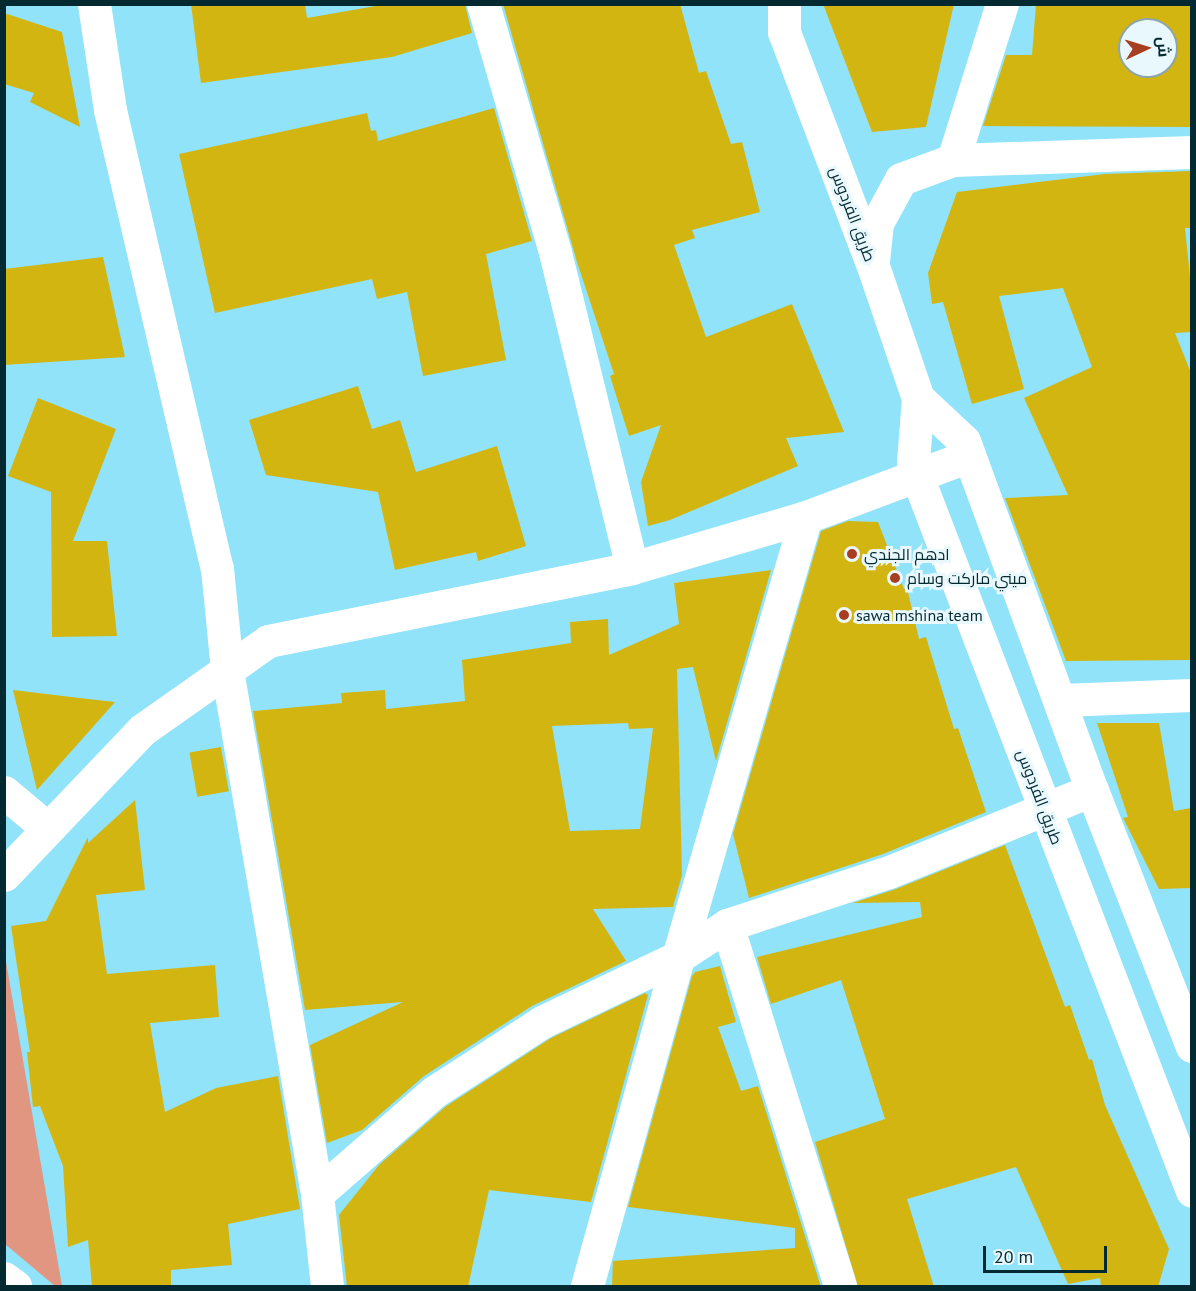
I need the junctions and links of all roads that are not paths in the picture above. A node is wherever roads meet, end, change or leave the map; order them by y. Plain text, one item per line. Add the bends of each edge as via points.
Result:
1 (94, 4) edge
2 (483, 4) edge
3 (759, 4) edge
4 (1002, 4) edge
5 (784, 18) edge
6 (1191, 152) edge
7 (953, 160) junction
8 (873, 266) junction
9 (918, 398) junction
10 (969, 456) junction
11 (917, 476) junction
12 (806, 517) junction
13 (632, 568) junction
14 (226, 670) junction
15 (1191, 695) edge
16 (1061, 700) junction
17 (1092, 790) junction
18 (4, 792) edge
19 (1044, 808) junction
20 (46, 828) junction
21 (4, 875) edge
22 (727, 925) junction
23 (678, 957) junction
24 (1191, 1046) edge
25 (1191, 1191) edge
26 (317, 1194) junction
27 (4, 1278) edge
28 (15, 1287) edge
29 (327, 1287) edge
30 (587, 1287) edge
31 (840, 1287) edge

1 - 14 street via 110,110 217,568
2 - 13 street via 555,252
3 - 5 street, طريق الفردوس
4 - 7 street
5 - 8 street, طريق الفردوس
6 - 7 street
7 - 8 street via 901,179 877,223
8 - 9 street, طريق الفردوس
9 - 10 street, طريق الفردوس via 964,441
9 - 11 street, طريق الفردوس via 913,460
10 - 11 street
10 - 16 street, طريق الفردوس
11 - 12 street
11 - 19 street, طريق الفردوس
12 - 13 street
12 - 23 street
13 - 14 street via 268,641
14 - 20 street via 142,730
14 - 26 street
15 - 16 street
16 - 17 street, طريق الفردوس
17 - 19 street
17 - 24 street, طريق الفردوس
18 - 20 street
19 - 22 street via 889,872
19 - 25 street, طريق الفردوس
20 - 21 street
22 - 23 street
22 - 31 street
23 - 26 street via 542,1022 434,1092
23 - 30 street
26 - 29 street
27 - 28 street

